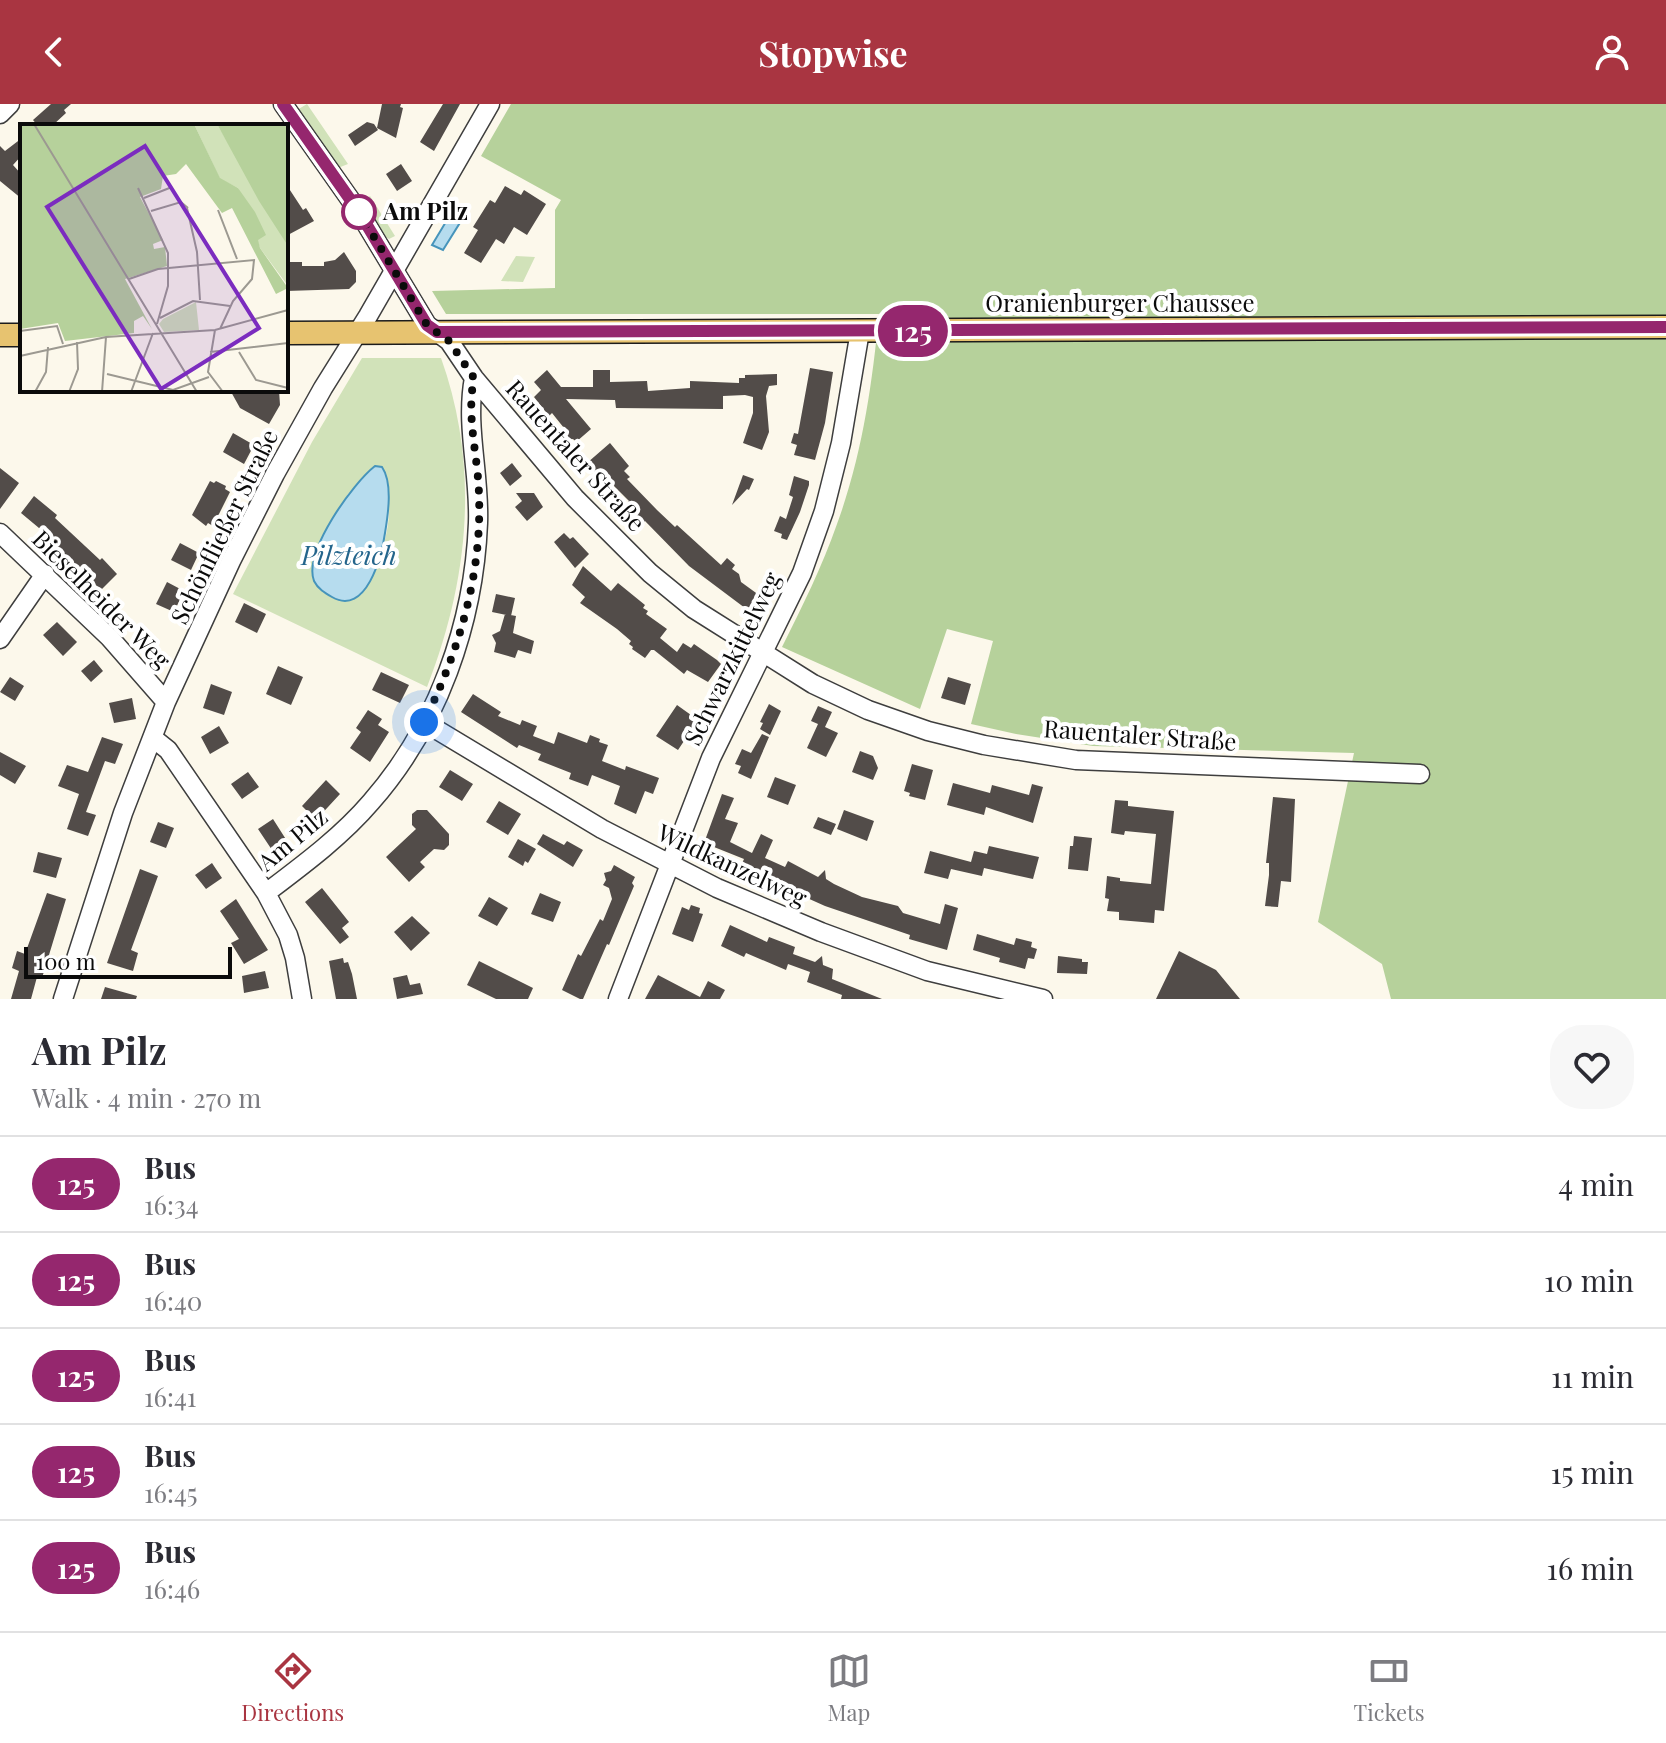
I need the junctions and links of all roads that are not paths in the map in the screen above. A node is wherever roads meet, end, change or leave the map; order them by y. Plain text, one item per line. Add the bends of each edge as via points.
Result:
1 (10, 104) edge
2 (283, 104) edge
3 (490, 104) edge
4 (0, 114) edge
5 (394, 269) junction
6 (1666, 327) edge
7 (860, 331) junction
8 (437, 332) junction
9 (288, 333) edge
10 (357, 333) junction
11 (474, 378) junction
12 (0, 533) edge
13 (45, 574) junction
14 (0, 639) edge
15 (763, 654) junction
16 (166, 702) junction
17 (424, 722) junction
18 (153, 738) junction
19 (1420, 774) dead end
20 (670, 865) junction
21 (266, 893) junction
22 (63, 999) edge
23 (302, 999) edge
24 (618, 999) edge
25 (1043, 999) edge

1 - 4 street
2 - 5 street, Rauentaler Straße
3 - 5 street, Schönfließer Straße
5 - 8 street, Rauentaler Straße via 427,325
5 - 10 street, Schönfließer Straße
6 - 7 main road, Oranienburger Chaussee
7 - 8 main road, Oranienburger Chaussee
7 - 15 street, Schwarzkittelweg via 824,511 802,573
8 - 10 main road, Oranienburger Chaussee
8 - 11 street, Rauentaler Straße
9 - 10 main road, Oranienburger Chaussee
10 - 16 street, Schönfließer Straße via 275,474
11 - 15 street, Rauentaler Straße via 575,498 650,573
11 - 17 street, Am Pilz via 470,412 479,495 474,570 456,648
12 - 13 street, Bieselheider Weg
13 - 14 street
13 - 16 street, Bieselheider Weg
15 - 19 street, Rauentaler Straße via 868,710 992,747 1076,760
15 - 20 street, Schwarzkittelweg via 711,758
16 - 18 street, Schönfließer Straße
17 - 20 street, Wildkanzelweg
17 - 21 street, Am Pilz via 371,802 335,839
18 - 21 street via 168,750
18 - 22 street, Schönfließer Straße via 98,884
20 - 24 street, Schwarzkittelweg
20 - 25 street, Wildkanzelweg via 915,967
21 - 23 street via 288,935

